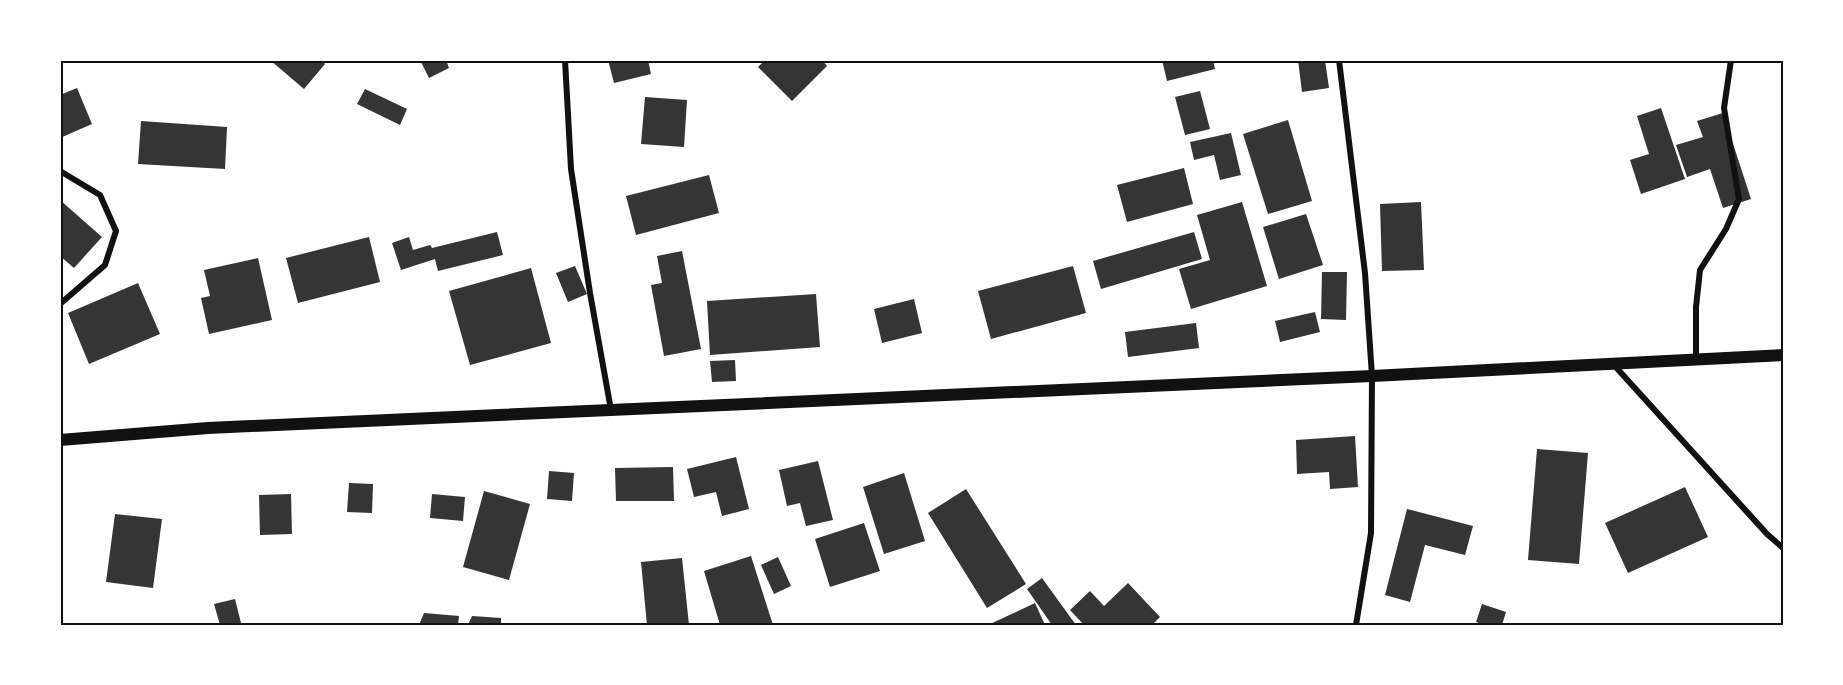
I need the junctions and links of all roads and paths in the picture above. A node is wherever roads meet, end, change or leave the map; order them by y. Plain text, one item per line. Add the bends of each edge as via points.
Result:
1 (565, 60) edge
2 (1339, 60) edge
3 (1731, 60) edge
4 (60, 171) edge
5 (60, 304) edge
6 (1783, 356) edge
7 (1696, 360) junction
8 (1613, 364) junction
9 (1372, 376) junction
10 (611, 410) junction
11 (60, 440) edge
12 (1783, 548) edge
13 (1356, 625) edge

1 - 10 street via 571,169
2 - 9 street via 1365,273
3 - 7 street via 1724,108 1739,199 1726,229 1700,270
4 - 5 street via 100,195 116,231 105,265
6 - 7 main road
7 - 8 main road
8 - 9 main road
8 - 12 street
9 - 10 main road
9 - 13 street via 1371,533
10 - 11 main road via 208,428

